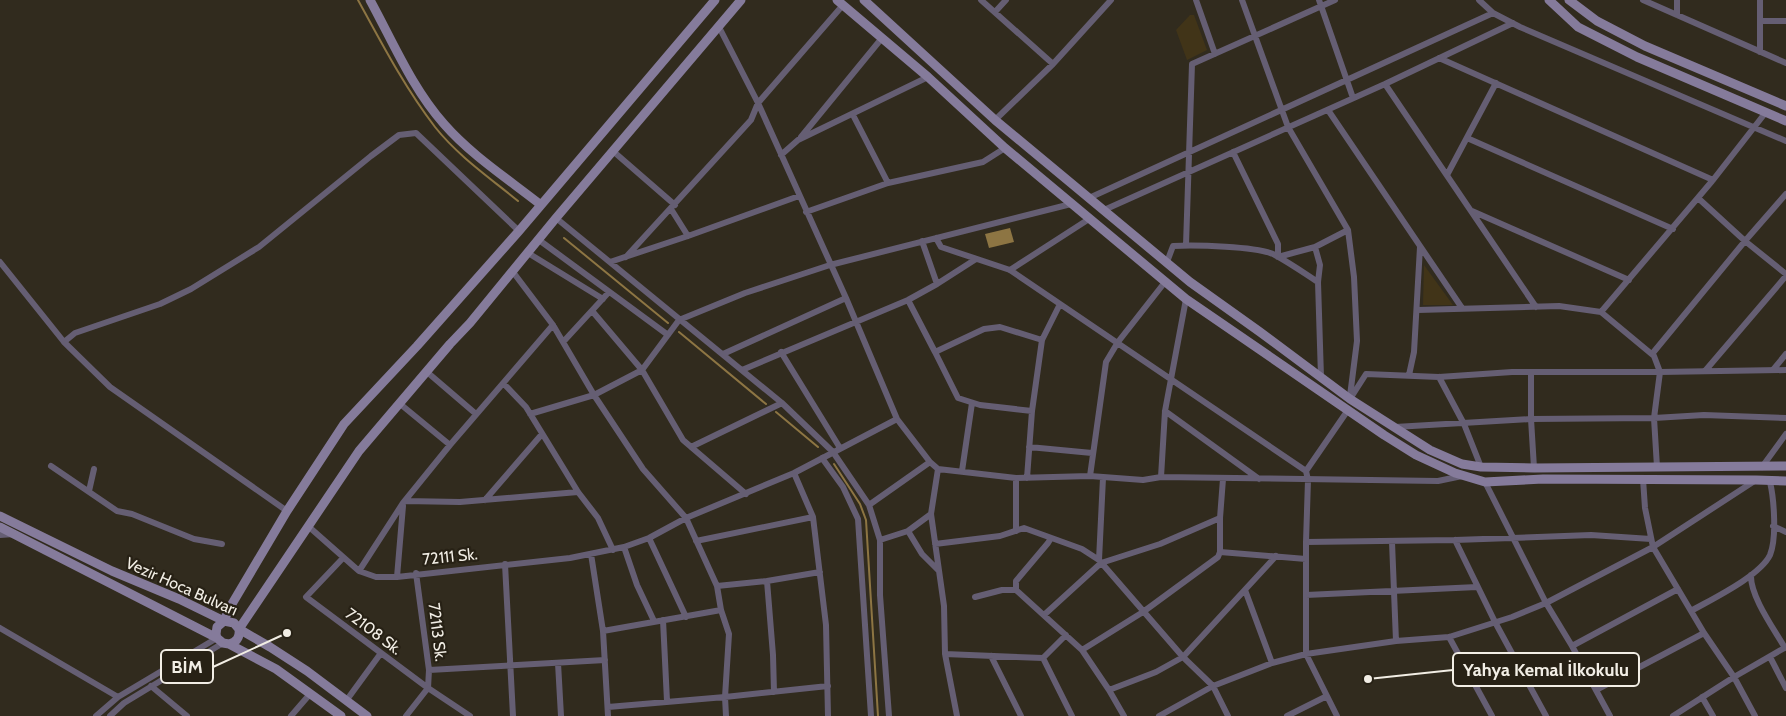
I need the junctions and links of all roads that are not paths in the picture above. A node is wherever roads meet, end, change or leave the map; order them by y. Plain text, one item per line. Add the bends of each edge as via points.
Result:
1 (370, 0) edge
2 (715, 0) edge
3 (741, 0) edge
4 (864, 0) edge
5 (981, 0) edge
6 (1006, 0) edge
7 (1111, 0) edge
8 (1196, 0) edge
9 (1242, 0) edge
10 (1336, 0) edge
11 (1478, 0) edge
12 (1548, 0) edge
13 (1570, 0) edge
14 (1643, 0) edge
15 (1677, 0) edge
16 (1760, 0) edge
17 (840, 3) edge
18 (1320, 3) edge
19 (995, 12) junction
20 (1493, 13) junction
21 (1677, 15) junction
22 (1760, 21) junction
23 (1786, 21) edge
24 (1512, 23) junction
25 (719, 27) junction
26 (1255, 36) junction
27 (882, 38) junction
28 (1760, 52) junction
29 (1215, 54) junction
30 (1439, 58) junction
31 (1786, 63) edge
32 (1053, 64) junction
33 (928, 77) junction
34 (1346, 80) junction
35 (1496, 83) junction
36 (1385, 84) junction
37 (1352, 98) junction
38 (758, 103) junction
39 (1786, 106) edge
40 (1282, 110) junction
41 (1328, 110) junction
42 (1766, 112) junction
43 (853, 114) junction
44 (995, 120) junction
45 (1786, 121) edge
46 (1288, 127) junction
47 (1754, 128) junction
48 (1467, 138) junction
49 (798, 140) junction
50 (1786, 141) edge
51 (1005, 148) junction
52 (614, 152) junction
53 (1189, 152) junction
54 (1233, 152) junction
55 (781, 155) junction
56 (1188, 172) junction
57 (1447, 175) junction
58 (1713, 180) junction
59 (888, 183) junction
60 (799, 196) junction
61 (1089, 198) junction
62 (1698, 198) junction
63 (1784, 199) edge
64 (1071, 204) junction
65 (541, 205) junction
66 (673, 207) junction
67 (1104, 210) junction
68 (1471, 211) junction
69 (806, 212) junction
70 (556, 218) junction
71 (1088, 219) junction
72 (1673, 229) junction
73 (1348, 230) junction
74 (519, 231) junction
75 (688, 236) junction
76 (936, 238) junction
77 (539, 240) junction
78 (922, 241) junction
79 (1745, 241) junction
80 (1186, 245) junction
81 (1315, 247) junction
82 (1420, 247) junction
83 (528, 253) junction
84 (626, 257) junction
85 (1278, 257) junction
86 (976, 259) junction
87 (0, 262) edge
88 (610, 262) junction
89 (1167, 262) junction
90 (830, 265) junction
91 (1010, 270) junction
92 (513, 272) junction
93 (1786, 275) edge
94 (1629, 280) junction
95 (1165, 282) junction
96 (1318, 282) junction
97 (936, 284) junction
98 (609, 292) junction
99 (846, 298) junction
100 (603, 299) junction
101 (1186, 299) junction
102 (908, 300) junction
103 (1060, 304) junction
104 (1536, 307) junction
105 (1462, 308) junction
106 (1418, 310) junction
107 (592, 312) junction
108 (1601, 312) junction
109 (679, 320) junction
110 (856, 321) junction
111 (553, 325) junction
112 (668, 335) junction
113 (1042, 340) junction
114 (564, 341) junction
115 (64, 342) junction
116 (1118, 342) junction
117 (781, 352) junction
118 (935, 352) junction
119 (723, 354) junction
120 (1652, 354) junction
121 (1786, 354) edge
122 (642, 370) junction
123 (742, 370) junction
124 (1772, 370) junction
125 (1786, 370) edge
126 (1705, 371) junction
127 (427, 372) junction
128 (1531, 372) junction
129 (1660, 372) junction
130 (1409, 375) junction
131 (1321, 377) junction
132 (1439, 377) junction
133 (1171, 379) junction
134 (504, 384) junction
135 (594, 395) junction
136 (1350, 399) junction
137 (972, 402) junction
138 (399, 403) junction
139 (782, 403) junction
140 (1348, 410) junction
141 (1032, 411) junction
142 (1165, 411) junction
143 (476, 414) junction
144 (530, 414) junction
145 (1654, 418) junction
146 (1786, 418) edge
147 (897, 419) junction
148 (1531, 419) junction
149 (1464, 424) junction
150 (1393, 427) junction
151 (542, 434) junction
152 (1786, 434) edge
153 (450, 445) junction
154 (691, 447) junction
155 (1029, 447) junction
156 (840, 448) junction
157 (833, 452) junction
158 (1092, 454) junction
159 (822, 458) junction
160 (930, 462) junction
161 (51, 466) dead end
162 (1786, 466) edge
163 (1482, 467) junction
164 (1657, 467) junction
165 (1762, 467) junction
166 (1534, 468) junction
167 (94, 469) dead end
168 (938, 469) junction
169 (1306, 470) junction
170 (962, 471) junction
171 (794, 473) junction
172 (1464, 475) junction
173 (1090, 476) junction
174 (1161, 477) junction
175 (1016, 478) junction
176 (1027, 478) junction
177 (1103, 478) junction
178 (1223, 479) junction
179 (1642, 479) junction
180 (1260, 480) junction
181 (1308, 480) junction
182 (1756, 480) junction
183 (1786, 481) edge
184 (1485, 482) junction
185 (1770, 482) junction
186 (89, 491) junction
187 (578, 492) junction
188 (746, 494) junction
189 (485, 500) junction
190 (404, 502) junction
191 (868, 505) junction
192 (287, 511) junction
193 (931, 514) junction
194 (0, 516) edge
195 (812, 517) junction
196 (686, 518) junction
197 (1220, 518) junction
198 (0, 526) edge
199 (308, 526) junction
200 (1773, 526) junction
201 (908, 531) junction
202 (1016, 531) junction
203 (1786, 532) edge
204 (14, 534) junction
205 (0, 536) edge
206 (1514, 537) junction
207 (649, 538) junction
208 (1051, 538) junction
209 (1651, 539) junction
210 (880, 540) junction
211 (1455, 540) junction
212 (696, 541) junction
213 (1306, 542) junction
214 (1392, 542) junction
215 (222, 544) dead end
216 (935, 544) junction
217 (624, 547) junction
218 (1653, 547) junction
219 (613, 550) junction
220 (1220, 552) junction
221 (591, 554) junction
222 (1276, 556) junction
223 (343, 558) junction
224 (1306, 558) junction
225 (1100, 562) junction
226 (505, 564) junction
227 (359, 570) junction
228 (939, 570) junction
229 (820, 572) junction
230 (416, 574) junction
231 (1751, 575) junction
232 (397, 576) junction
233 (767, 580) junction
234 (717, 586) junction
235 (1478, 587) junction
236 (1678, 589) junction
237 (1016, 590) junction
238 (1245, 590) junction
239 (1395, 590) junction
240 (1306, 596) junction
241 (975, 597) dead end
242 (1546, 603) junction
243 (721, 610) junction
244 (1691, 610) junction
245 (1143, 612) junction
246 (1044, 615) junction
247 (686, 617) junction
248 (663, 620) junction
249 (224, 621) junction
250 (654, 621) junction
251 (1495, 622) junction
252 (0, 628) edge
253 (239, 629) junction
254 (603, 630) junction
255 (1704, 633) junction
256 (1066, 635) junction
257 (1449, 637) junction
258 (1396, 641) junction
259 (223, 642) junction
260 (1572, 646) junction
261 (1786, 648) edge
262 (1082, 650) junction
263 (381, 653) junction
264 (945, 654) junction
265 (1306, 654) junction
266 (991, 656) junction
267 (1182, 657) junction
268 (1770, 657) junction
269 (1043, 658) junction
270 (605, 660) junction
271 (558, 663) junction
272 (1272, 664) junction
273 (511, 665) junction
274 (429, 670) junction
275 (1734, 677) junction
276 (151, 686) junction
277 (828, 686) junction
278 (1213, 686) junction
279 (428, 688) junction
280 (1786, 688) edge
281 (1109, 690) junction
282 (1596, 690) junction
283 (774, 692) junction
284 (310, 694) junction
285 (1327, 696) junction
286 (118, 697) junction
287 (725, 697) junction
288 (1702, 697) junction
289 (346, 700) junction
290 (667, 701) junction
291 (608, 707) junction
292 (96, 716) edge
293 (110, 716) edge
294 (187, 716) edge
295 (291, 716) edge
296 (341, 716) edge
297 (367, 716) edge
298 (406, 716) edge
299 (470, 716) edge
300 (513, 716) edge
301 (561, 716) edge
302 (608, 716) edge
303 (726, 716) edge
304 (828, 716) edge
305 (871, 716) edge
306 (889, 716) edge
307 (957, 716) edge
308 (1021, 716) edge
309 (1072, 716) edge
310 (1124, 716) edge
311 (1159, 716) edge
312 (1228, 716) edge
313 (1287, 716) edge
314 (1337, 716) edge
315 (1492, 716) edge
316 (1546, 716) edge
317 (1610, 716) edge
318 (1673, 716) edge
319 (1713, 716) edge
320 (1755, 716) edge

1 - 65 main road via 414,84 444,124
2 - 65 main road
3 - 25 main road
4 - 44 main road
5 - 19 street
6 - 19 street
7 - 32 street
8 - 29 street
9 - 26 street
10 - 18 street
11 - 20 street
12 - 42 main road via 1578,27 1637,57
13 - 39 main road via 1597,21 1645,46
14 - 21 street
15 - 21 street
16 - 22 street
17 - 27 main road
17 - 38 street
18 - 26 street
18 - 34 street
19 - 32 street
20 - 24 street
20 - 34 street
21 - 28 street
22 - 23 street
22 - 28 street
24 - 30 street
24 - 47 street
25 - 38 street
25 - 52 main road
26 - 29 street
26 - 40 street
27 - 33 main road
27 - 49 street
28 - 31 street
29 - 53 street via 1192,64
30 - 35 street
30 - 36 street
32 - 44 street
33 - 43 street
33 - 51 main road
34 - 37 street
34 - 40 street
35 - 48 street
35 - 58 street
36 - 37 street
36 - 57 street
37 - 41 street
38 - 55 street
38 - 66 street via 752,120
40 - 46 street
40 - 53 street
41 - 46 street
41 - 82 street
42 - 45 main road
42 - 47 street
43 - 49 street
43 - 59 street
44 - 61 main road
46 - 54 street
46 - 73 street
47 - 50 street
47 - 58 street
48 - 57 street
48 - 72 street
49 - 55 street
51 - 59 street via 984,162
51 - 64 main road
52 - 66 street
52 - 70 main road
53 - 56 street
53 - 61 street
54 - 56 street
54 - 85 street via 1278,244
55 - 60 street
56 - 67 street
56 - 80 street
57 - 68 street
58 - 62 street
59 - 69 street
60 - 69 street
60 - 75 street
61 - 67 main road
62 - 72 street
62 - 79 street
63 - 79 street
64 - 71 main road
64 - 76 street
65 - 74 main road
66 - 75 street
66 - 84 street
67 - 89 main road
68 - 94 street
68 - 104 street
69 - 90 street
70 - 77 main road
70 - 88 street
71 - 91 street
71 - 95 main road
72 - 94 street
73 - 81 street
73 - 136 street via 1357,341
74 - 115 street via 416,132 399,135 259,247 191,290 75,333
74 - 192 main road via 344,424
75 - 84 street
76 - 78 street
76 - 86 street via 941,247
77 - 83 main road
77 - 98 street
78 - 90 street
78 - 97 street
79 - 93 street
79 - 120 street
80 - 85 street via 1265,251
80 - 89 street via 1173,246
81 - 85 street
81 - 96 street via 1320,265
82 - 105 street
82 - 106 street
83 - 92 main road
83 - 100 street
84 - 88 street
85 - 96 street
86 - 91 street
86 - 97 street
87 - 115 street
88 - 109 street
89 - 131 main road
90 - 99 street
90 - 109 street via 745,293
91 - 103 street
92 - 111 street
92 - 127 main road
93 - 126 street
94 - 108 street
95 - 101 main road
95 - 116 street
96 - 131 street
97 - 102 street
98 - 100 street
98 - 112 street
99 - 110 street
99 - 119 street
100 - 107 street
101 - 133 street
101 - 140 main road
102 - 110 street
102 - 118 street
103 - 113 street
103 - 116 street
104 - 105 street
104 - 108 street via 1559,306
105 - 106 street
106 - 130 street
107 - 114 street
107 - 122 street
108 - 120 street
109 - 112 street
109 - 119 street
110 - 117 street
110 - 147 street
111 - 114 street
111 - 134 street
112 - 122 street
113 - 118 street via 1000,327 984,329
113 - 141 street
114 - 135 street
115 - 192 street via 110,386
116 - 133 street
116 - 158 street via 1106,362
117 - 123 street
117 - 156 street
118 - 137 street via 958,398
119 - 123 street
120 - 129 street
121 - 124 street
122 - 135 street
122 - 154 street via 683,440
123 - 139 street
124 - 125 street
124 - 126 street
126 - 129 street
127 - 138 main road
127 - 143 street
128 - 129 street
128 - 132 street
128 - 148 street
129 - 145 street
130 - 132 street
130 - 136 street via 1366,374
131 - 136 main road
132 - 149 street
133 - 142 street
133 - 169 street
134 - 143 street
134 - 144 street
135 - 144 street
135 - 196 street via 643,469
136 - 150 main road
137 - 141 street
137 - 170 street
138 - 153 street
138 - 199 main road via 359,452
139 - 154 street
139 - 157 street
140 - 169 street
140 - 172 main road via 1416,455
141 - 155 street
142 - 174 street
142 - 180 street
143 - 153 street
144 - 151 street
145 - 146 street via 1704,415
145 - 148 street
145 - 164 street
147 - 156 street, 72111 Sk.
147 - 160 street
148 - 149 street
148 - 166 street
149 - 150 street
149 - 163 street
150 - 163 main road via 1442,456
151 - 187 street
151 - 189 street
152 - 165 street
153 - 190 street
154 - 188 street
155 - 158 street
155 - 176 street
156 - 157 street, 72111 Sk.
157 - 159 street, 72111 Sk.
157 - 191 street
158 - 173 street
159 - 171 street, 72111 Sk.
159 - 305 street via 843,487 858,519
160 - 168 street
160 - 191 street
161 - 186 street
162 - 165 main road
163 - 166 main road
164 - 165 main road
164 - 166 main road
167 - 186 street
168 - 170 street
168 - 193 street
169 - 181 street
170 - 175 street
171 - 188 street, 72111 Sk.
171 - 195 street
172 - 181 street via 1438,482
172 - 184 main road
173 - 176 street
173 - 177 street
174 - 177 street via 1143,480
174 - 178 street
175 - 176 street
175 - 202 street
177 - 225 street
178 - 180 street
178 - 197 street
179 - 182 main road
179 - 184 main road
179 - 209 street
180 - 181 street
181 - 213 street
182 - 185 main road
182 - 218 street
183 - 185 main road
184 - 206 street
185 - 200 street via 1774,500
186 - 215 street via 117,511 194,538
187 - 189 street
187 - 219 street via 598,518
188 - 196 street, 72111 Sk.
189 - 190 street
190 - 227 street
190 - 232 street
191 - 210 street
192 - 249 main road
193 - 201 street
193 - 216 street
194 - 249 main road, Vezir Hoca Bulvarı
195 - 212 street
195 - 229 street
196 - 207 street, 72111 Sk.
196 - 212 street
197 - 220 street
197 - 225 street via 1160,544
198 - 204 main road, Vezir Hoca Bulvarı
199 - 223 street, 72111 Sk.
199 - 253 main road
200 - 203 street
200 - 231 street via 1770,556
201 - 210 street
201 - 228 street via 922,554
202 - 208 street via 1024,528
202 - 216 street
204 - 205 street
204 - 259 main road, Vezir Hoca Bulvarı
206 - 209 street via 1591,535
206 - 211 street
206 - 242 street
207 - 217 street, 72111 Sk.
207 - 247 street
208 - 225 street via 1082,549
208 - 237 street via 1016,581
209 - 218 street
210 - 306 street via 880,595
211 - 214 street
211 - 235 street
212 - 234 street
213 - 214 street
213 - 224 street
214 - 239 street
216 - 228 street
217 - 219 street, 72111 Sk.
217 - 250 street
218 - 236 street
218 - 242 street
219 - 221 street, 72111 Sk.
220 - 222 street
220 - 245 street via 1218,557
221 - 226 street, 72111 Sk.
221 - 254 street
222 - 224 street
222 - 238 street
223 - 227 street, 72111 Sk.
223 - 263 street, 72108 Sk. via 306,597
224 - 240 street
225 - 245 street
225 - 246 street
226 - 230 street, 72111 Sk.
226 - 273 street
227 - 232 street, 72111 Sk. via 376,577
228 - 264 street
229 - 233 street
229 - 277 street
230 - 232 street, 72111 Sk.
230 - 274 street, 72113 Sk.
231 - 244 street
231 - 261 street via 1759,602
233 - 234 street
233 - 283 street
234 - 243 street
235 - 239 street
235 - 251 street
236 - 244 street
236 - 260 street
237 - 241 street
237 - 246 street
238 - 267 street
238 - 272 street
239 - 240 street
239 - 258 street
240 - 265 street
242 - 251 street
242 - 260 street
243 - 247 street
243 - 287 street via 729,634
244 - 255 street
245 - 262 street
245 - 267 street
246 - 256 street
247 - 248 street
248 - 250 street
248 - 290 street
249 - 253 main road, Vezir Hoca Bulvarı via 234,623
249 - 259 main road via 217,627 216,634
250 - 254 street
251 - 257 street
251 - 316 street
252 - 286 street
253 - 259 main road via 237,640
253 - 289 main road, Vezir Hoca Bulvarı via 307,671
254 - 270 street
255 - 275 street
255 - 282 street
256 - 262 street
256 - 269 street
257 - 258 street
257 - 315 street
258 - 265 street
259 - 276 street
259 - 284 main road, Vezir Hoca Bulvarı via 276,669
259 - 286 street
260 - 282 street
261 - 268 street
262 - 281 street
263 - 279 street, 72108 Sk.
263 - 289 street
264 - 266 street
264 - 307 street
265 - 272 street
265 - 285 street
266 - 269 street
266 - 308 street
267 - 278 street
267 - 281 street via 1142,678
268 - 275 street
268 - 280 street
269 - 309 street
270 - 271 street
270 - 291 street
271 - 273 street
271 - 301 street
272 - 278 street
273 - 274 street
273 - 300 street
274 - 279 street, 72113 Sk.
275 - 288 street
275 - 320 street
276 - 293 street
276 - 294 street
277 - 283 street
277 - 304 street
278 - 311 street
278 - 312 street
279 - 298 street
279 - 299 street, 72108 Sk.
281 - 310 street
282 - 317 street
283 - 287 street
284 - 295 street
284 - 296 main road, Vezir Hoca Bulvarı
285 - 313 street
285 - 314 street
286 - 292 street
287 - 290 street
287 - 303 street
288 - 318 street
288 - 319 street
289 - 297 main road, Vezir Hoca Bulvarı
290 - 291 street
291 - 302 street

